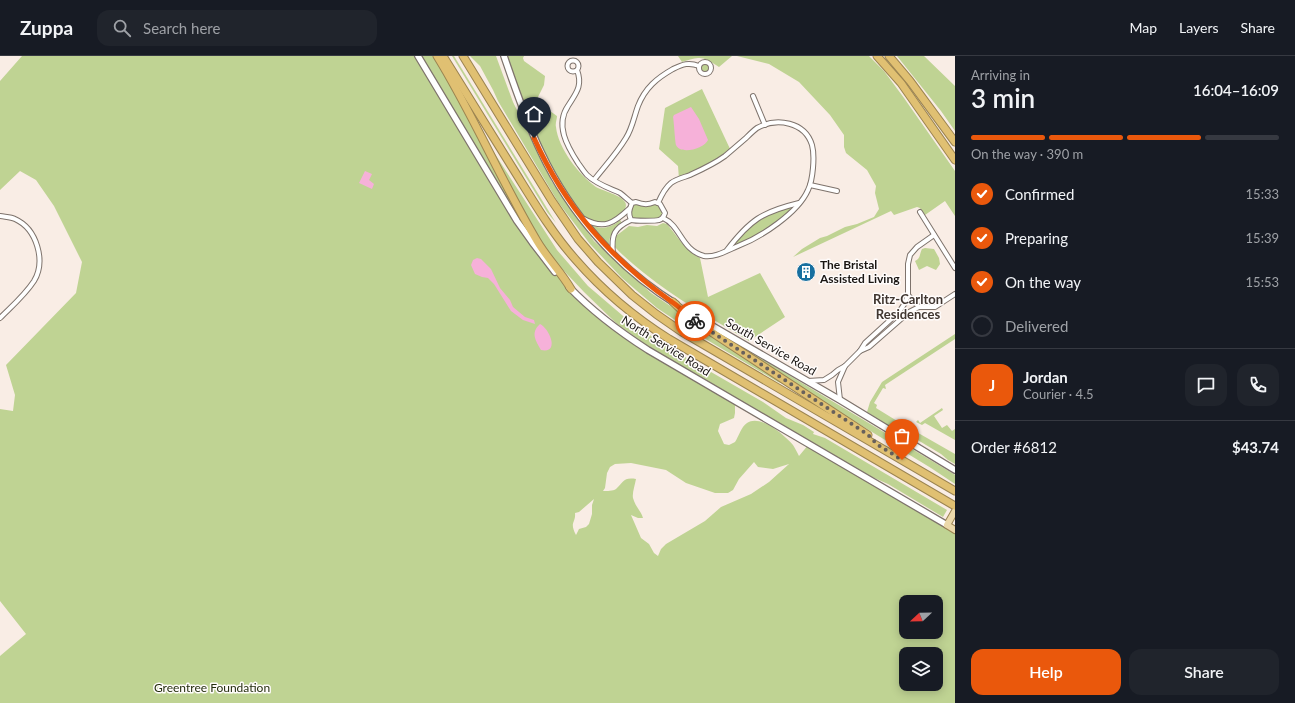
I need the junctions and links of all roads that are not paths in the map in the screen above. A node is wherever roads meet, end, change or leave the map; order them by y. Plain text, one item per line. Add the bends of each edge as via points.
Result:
1 (418, 56) edge
2 (437, 56) edge
3 (443, 56) edge
4 (463, 56) edge
5 (504, 56) edge
6 (568, 56) edge
7 (877, 56) edge
8 (890, 56) edge
9 (570, 61) junction
10 (699, 66) dead end
11 (578, 70) junction
12 (752, 96) dead end
13 (765, 125) junction
14 (955, 142) edge
15 (955, 160) edge
16 (594, 180) junction
17 (810, 185) junction
18 (837, 191) dead end
19 (632, 203) junction
20 (658, 203) junction
21 (799, 203) junction
22 (629, 208) junction
23 (920, 212) dead end
24 (0, 216) edge
25 (581, 218) junction
26 (663, 218) junction
27 (631, 220) junction
28 (934, 235) junction
29 (727, 251) junction
30 (613, 254) junction
31 (955, 268) edge
32 (571, 289) junction
33 (955, 294) edge
34 (908, 295) junction
35 (673, 302) junction
36 (919, 307) junction
37 (0, 318) edge
38 (860, 352) junction
39 (846, 366) junction
40 (807, 381) junction
41 (840, 400) junction
42 (878, 445) junction
43 (955, 470) edge
44 (955, 491) edge
45 (955, 506) edge
46 (954, 513) edge
47 (947, 525) junction
48 (955, 530) edge

1 - 32 main road, North Service Road via 523,229
2 - 32 highway via 537,241
3 - 45 highway via 556,235 585,270 618,302 669,339
4 - 42 highway via 564,220 598,262 620,284 682,332
5 - 25 main road, South Service Road via 544,159
6 - 9 street
7 - 15 highway via 901,84
8 - 14 highway
9 - 11 street via 577,63
9 - 11 street via 567,64 568,70
10 - 16 street via 687,63 660,76 646,91 626,138
11 - 16 street via 579,88 566,109 562,124 563,136 587,175
12 - 13 street
13 - 17 street via 784,122 806,133 813,154
13 - 20 street via 757,128 709,166 672,182
16 - 19 street via 621,194
17 - 18 street
17 - 21 street
19 - 20 street
19 - 22 street
20 - 26 street via 664,208
21 - 29 street via 770,229
21 - 29 street via 763,215 740,233
22 - 25 street via 610,224 597,225
22 - 27 street
23 - 28 street
24 - 37 street via 15,219 32,235 39,252 40,269 24,294
25 - 30 main road, South Service Road
26 - 27 street via 655,221
26 - 29 street via 672,224 689,248 696,253 706,256
27 - 30 street via 614,234
28 - 31 street
28 - 34 street via 915,248 910,255
30 - 35 main road, South Service Road via 642,280
32 - 47 main road, North Service Road via 610,323 648,350
33 - 36 street via 933,308
34 - 36 street
34 - 38 street via 901,310 865,342
35 - 40 main road, South Service Road
35 - 42 highway via 690,318 867,434
36 - 38 street via 909,312
38 - 39 street
39 - 40 street via 824,380
39 - 41 street via 838,382
40 - 41 main road, South Service Road
41 - 43 main road, South Service Road
42 - 44 highway
46 - 47 main road
47 - 48 main road, North Service Road

